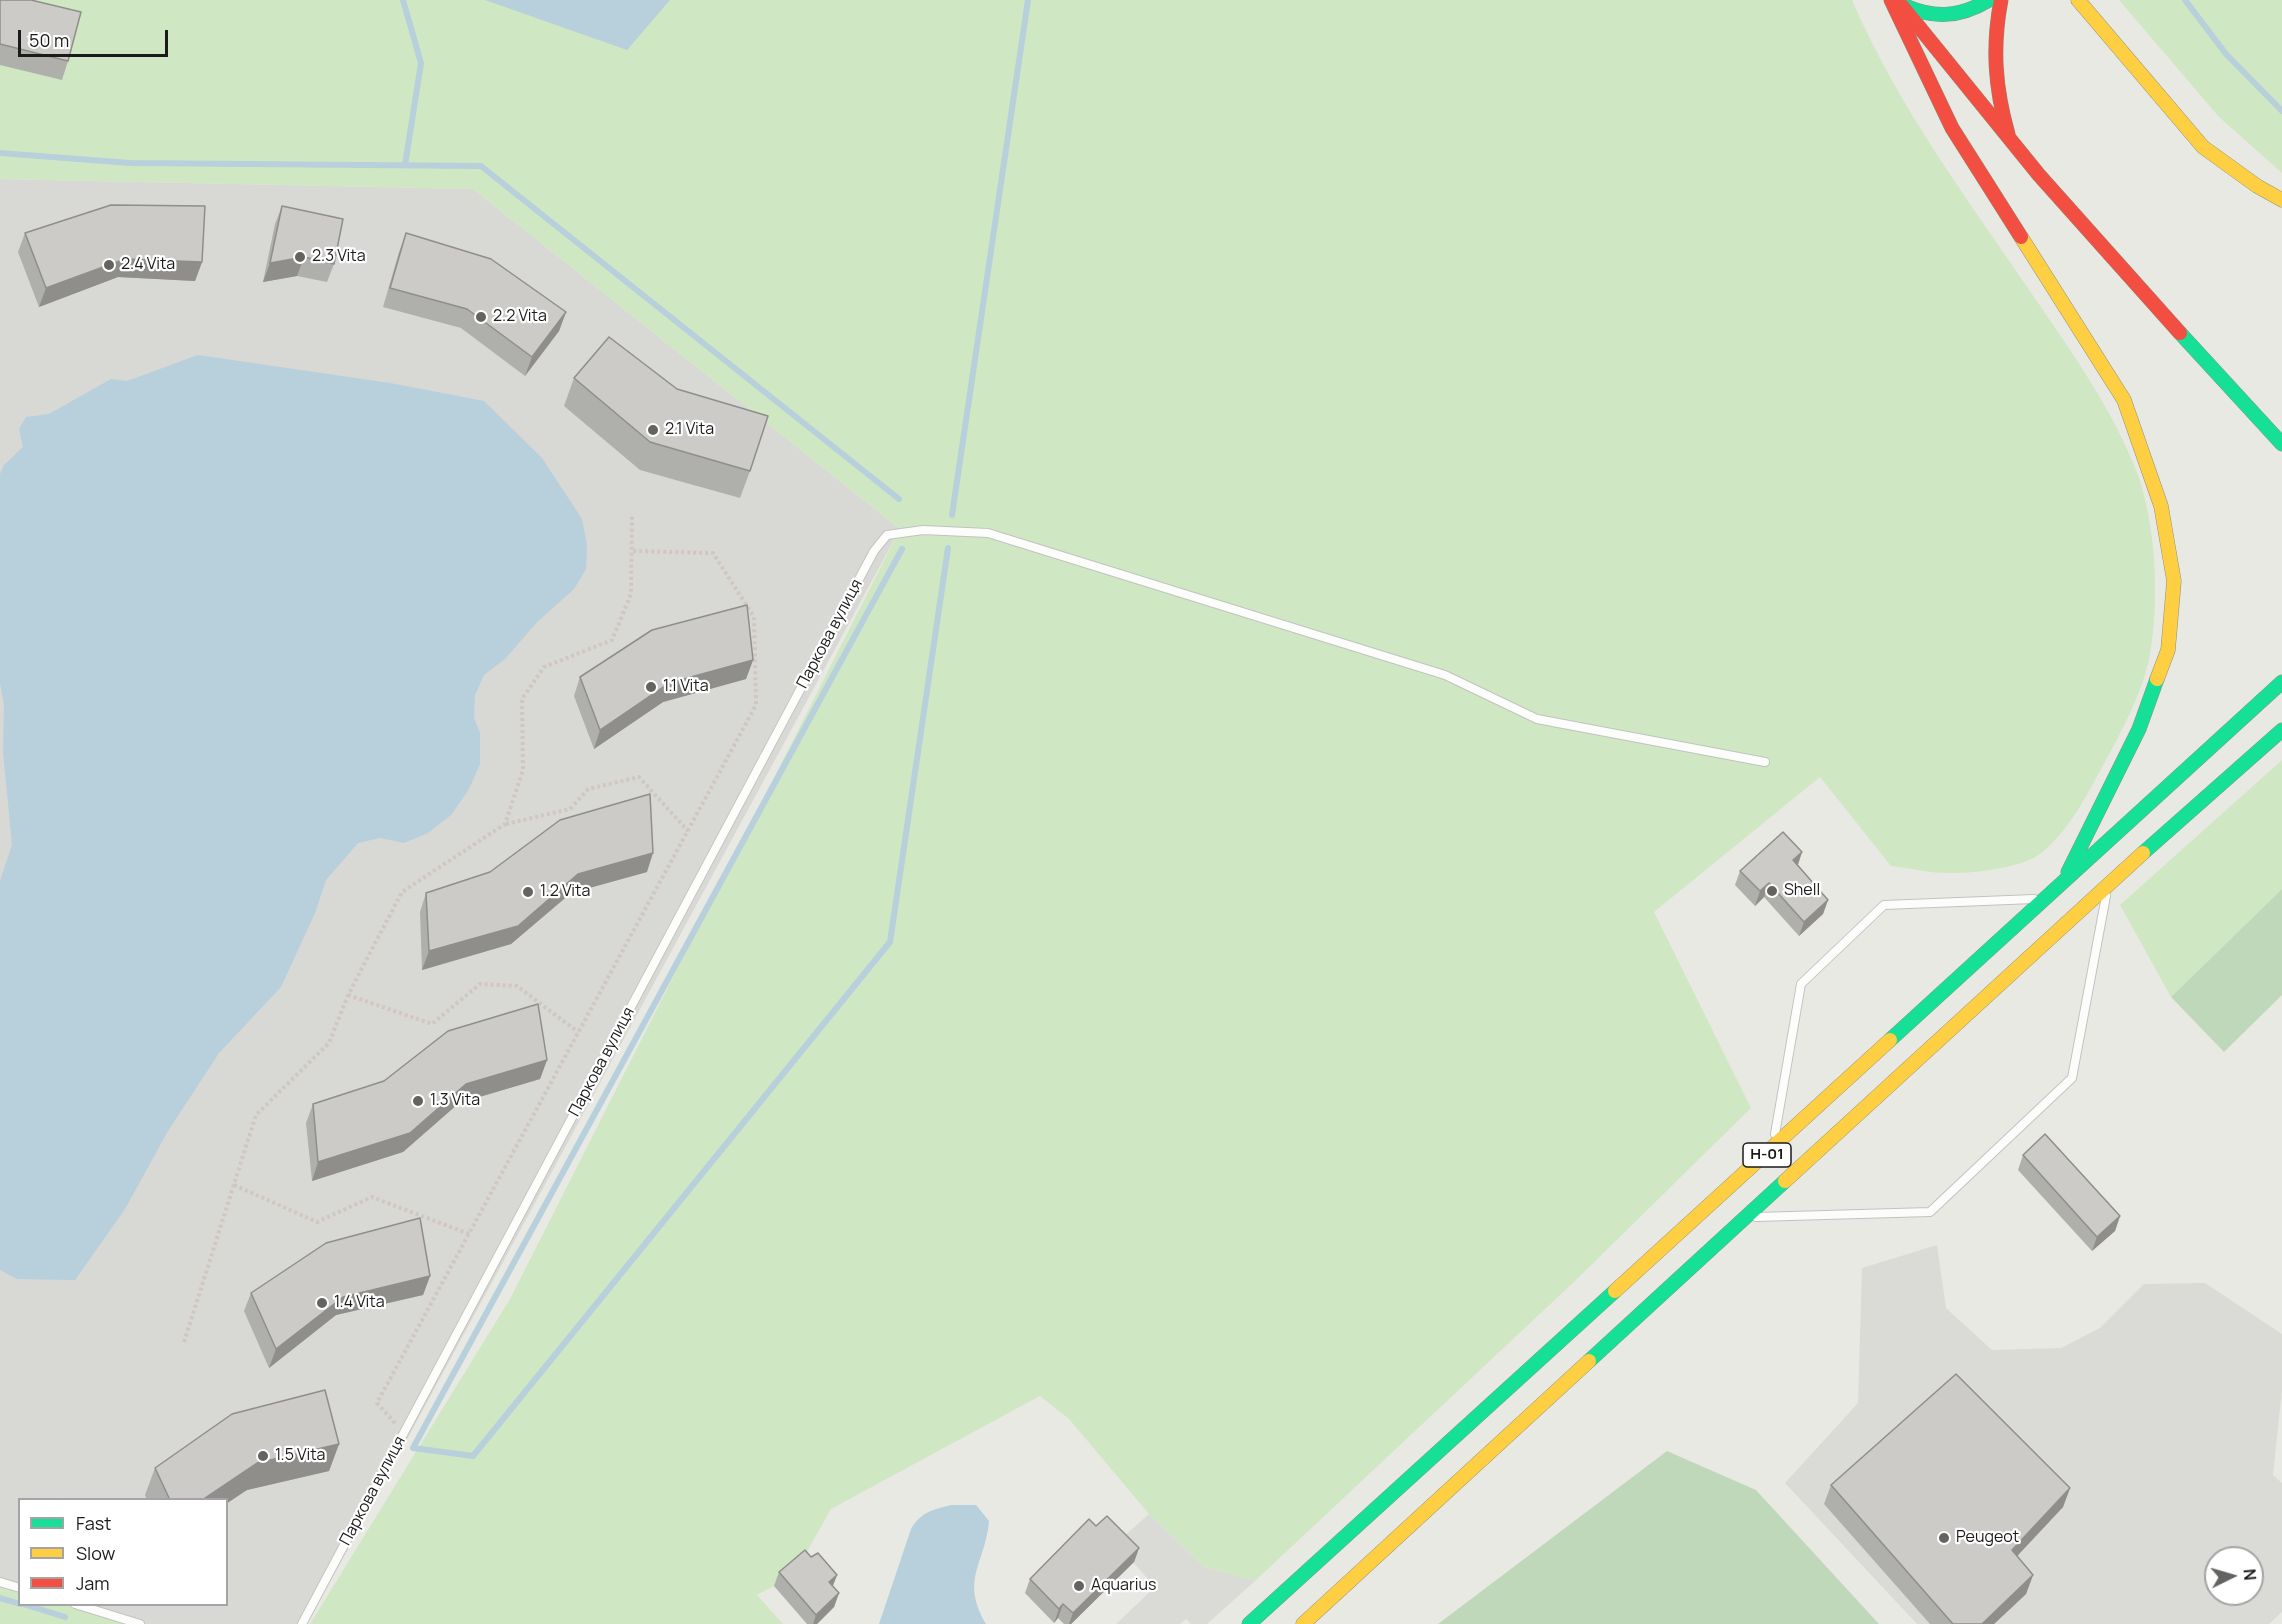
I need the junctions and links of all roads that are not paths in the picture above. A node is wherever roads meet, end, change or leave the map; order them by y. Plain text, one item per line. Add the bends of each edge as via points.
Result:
1 (1989, 0) edge
2 (2001, 0) edge
3 (2078, 0) edge
4 (1896, 1) edge
5 (2011, 142) junction
6 (2282, 200) edge
7 (2282, 444) edge
8 (2282, 682) edge
9 (2282, 730) edge
10 (1765, 762) dead end
11 (2109, 884) junction
12 (2062, 886) junction
13 (2046, 899) junction
14 (1772, 1150) junction
15 (1744, 1217) junction
16 (0, 1582) edge
17 (18, 1587) edge
18 (78, 1606) edge
19 (140, 1624) edge
20 (302, 1624) edge
21 (1249, 1624) edge
22 (1303, 1624) edge

1 - 4 main road via 1957,16 1938,17 1918,13
2 - 5 main road via 1992,57 1995,87
3 - 6 main road via 2203,147
4 - 5 main road
4 - 12 main road via 1952,128 2124,400 2161,506 2174,581 2168,650 2139,729
5 - 7 main road
8 - 12 main road, Н-01
9 - 11 main road, Н-01
10 - 20 lane, Паркова вулиця via 1538,719 1445,675 988,533 923,530 886,535 874,551
11 - 15 main road, Н-01
11 - 15 lane via 2072,1078 1930,1212
12 - 13 main road, Н-01
13 - 14 main road, Н-01
13 - 14 lane via 1884,905 1801,984
14 - 21 main road, Н-01
15 - 22 main road, Н-01
16 - 17 lane
18 - 19 lane

